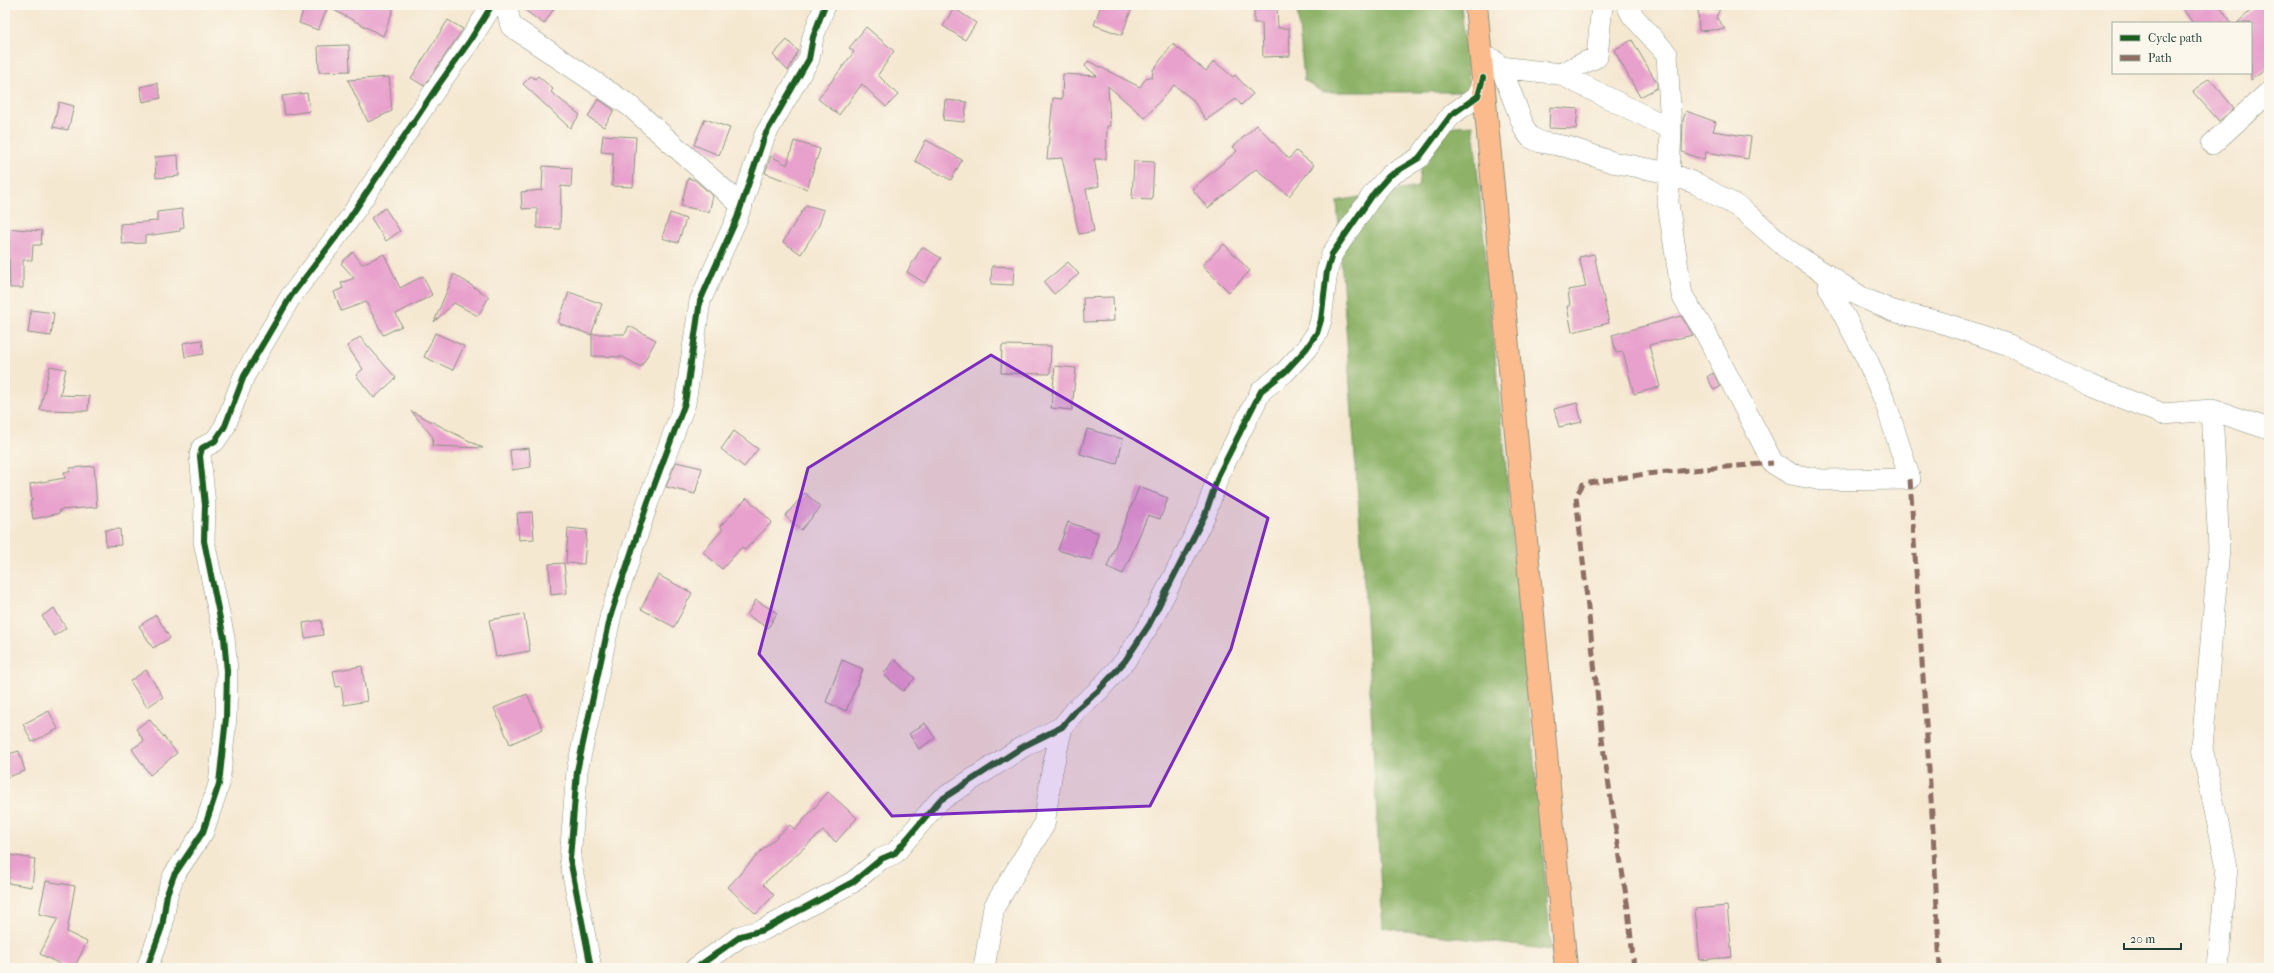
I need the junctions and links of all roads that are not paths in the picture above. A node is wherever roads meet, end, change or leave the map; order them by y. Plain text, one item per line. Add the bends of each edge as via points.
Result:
1 (492, 5) edge
2 (506, 5) edge
3 (825, 5) edge
4 (1476, 5) edge
5 (1602, 5) edge
6 (1627, 5) edge
7 (1489, 68) junction
8 (1560, 74) junction
9 (2269, 92) edge
10 (1671, 129) junction
11 (2212, 144) dead end
12 (1669, 173) junction
13 (742, 206) junction
14 (1834, 279) junction
15 (2212, 410) junction
16 (2269, 429) edge
17 (1062, 727) junction
18 (147, 968) edge
19 (591, 968) edge
20 (696, 968) edge
21 (984, 968) edge
22 (1566, 968) edge
23 (2218, 968) edge

1 - 18 street via 343,228 291,296 244,376 225,426 215,441 202,448 200,456 205,505 204,541 224,638 227,671 226,718 219,784 204,832 174,875 162,927
2 - 13 street via 511,26 630,106
3 - 13 street via 808,59 765,135
4 - 7 main road
5 - 8 street via 1597,57
6 - 10 street via 1632,15 1667,54
7 - 8 street
7 - 12 street via 1530,137 1612,162
7 - 17 street via 1478,96 1451,115 1419,158 1389,176 1374,193 1332,254 1317,333 1285,372 1261,391 1219,474 1205,515 1149,625 1125,661
7 - 22 main road
8 - 10 street
9 - 11 street
10 - 12 street
12 - 14 street via 1697,184 1742,209 1791,252
12 - 14 street via 1668,202 1682,295 1705,332 1773,463 1791,474 1822,480 1910,479 1886,404 1866,356 1829,287
13 - 19 street via 700,301 685,402 611,614 577,771 570,859
14 - 15 street via 1861,297 1893,311 1943,322 2009,345 2089,385 2163,414
15 - 16 street
15 - 23 street via 2219,549 2202,748 2227,867
17 - 20 street via 1024,746 939,801 895,853 881,859 853,882 763,930 741,936
17 - 21 street via 1044,825 994,906

